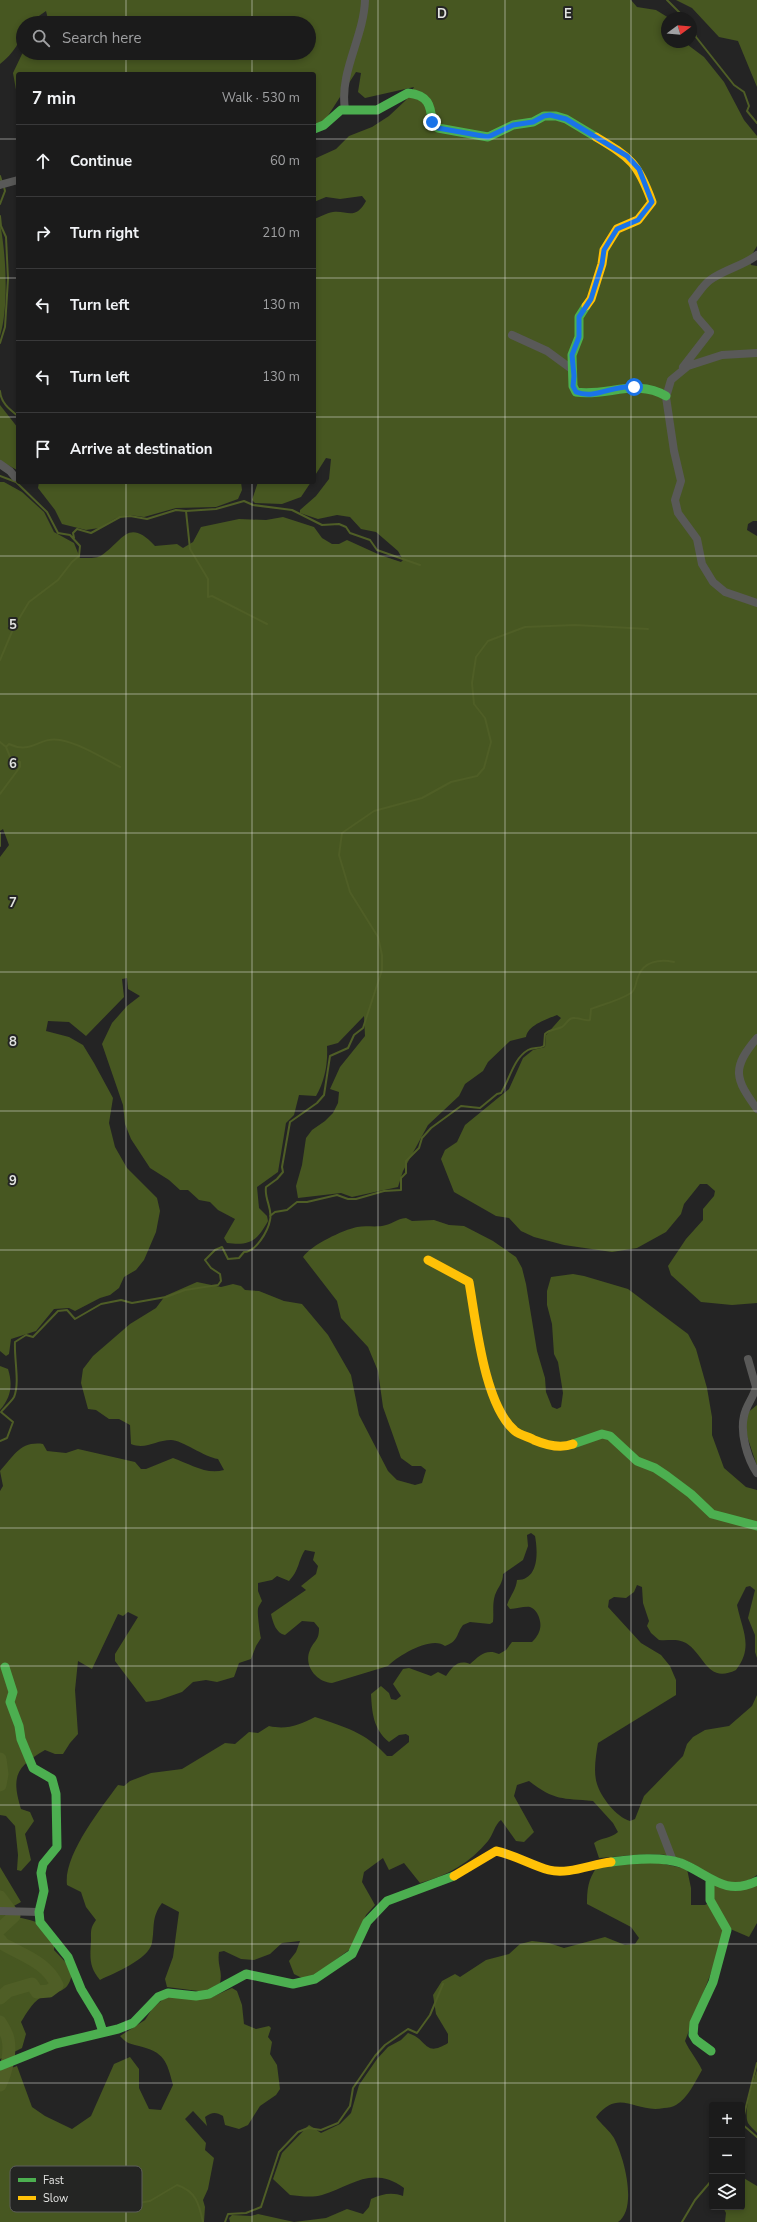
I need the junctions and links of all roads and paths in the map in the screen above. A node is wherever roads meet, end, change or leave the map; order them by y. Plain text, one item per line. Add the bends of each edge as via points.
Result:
1 (365, 0) edge
2 (345, 109) junction
3 (316, 128) edge
4 (16, 181) edge
5 (0, 185) edge
6 (757, 255) edge
7 (512, 336) dead end
8 (757, 353) edge
9 (573, 370) junction
10 (681, 370) junction
11 (666, 396) junction
12 (0, 464) edge
13 (15, 477) dead end
14 (757, 603) edge
15 (757, 1038) edge
16 (757, 1109) edge
17 (428, 1260) dead end
18 (748, 1359) dead end
19 (757, 1473) edge
20 (757, 1526) edge
21 (6, 1666) dead end
22 (660, 1827) dead end
23 (673, 1861) junction
24 (710, 1880) junction
25 (757, 1881) edge
26 (2, 1911) edge
27 (39, 1912) junction
28 (103, 2032) junction
29 (711, 2051) dead end
30 (0, 2066) edge

1 - 2 street via 359,37 344,87
2 - 3 street via 335,112 326,124
2 - 9 street via 364,113 377,110 403,93 410,92 428,104 433,114 432,122 438,128 482,137 493,135 513,125 533,122 550,115 556,116 574,123 633,162 643,177 652,202 638,220 617,229 608,241 591,299 579,317 579,337 572,355
4 - 5 street
6 - 10 street via 708,281 692,301 697,318 710,332
7 - 9 street via 547,351
8 - 10 street via 722,355 696,362
9 - 11 street via 573,386 580,393 588,394 628,386 658,391
10 - 11 street via 671,380
11 - 14 street via 681,481 675,500 678,513 696,539 702,564 713,582 725,592
12 - 13 street
15 - 16 street via 747,1050 738,1072 742,1087
17 - 20 street via 469,1282 484,1367 496,1405 515,1431 542,1443 557,1446 568,1446 602,1434 610,1436 633,1458 661,1472 691,1494 712,1514
18 - 19 street via 756,1387 744,1414 742,1429 747,1450
21 - 27 street via 13,1692 10,1702 21,1740 33,1768 52,1779 56,1794 57,1847 43,1864 40,1873 44,1891
22 - 23 street
23 - 24 street
23 - 28 street via 644,1858 550,1870 507,1852 496,1851 457,1875 387,1901 367,1922 352,1954 315,1979 293,1984 246,1974 209,1994 196,1996 168,1993 158,1997 133,2023
24 - 25 street via 740,1888
24 - 29 street via 710,1900 727,1930 710,1990 693,2028 693,2036
26 - 27 street
27 - 28 street via 40,1922 68,1957
28 - 30 street via 74,2038

